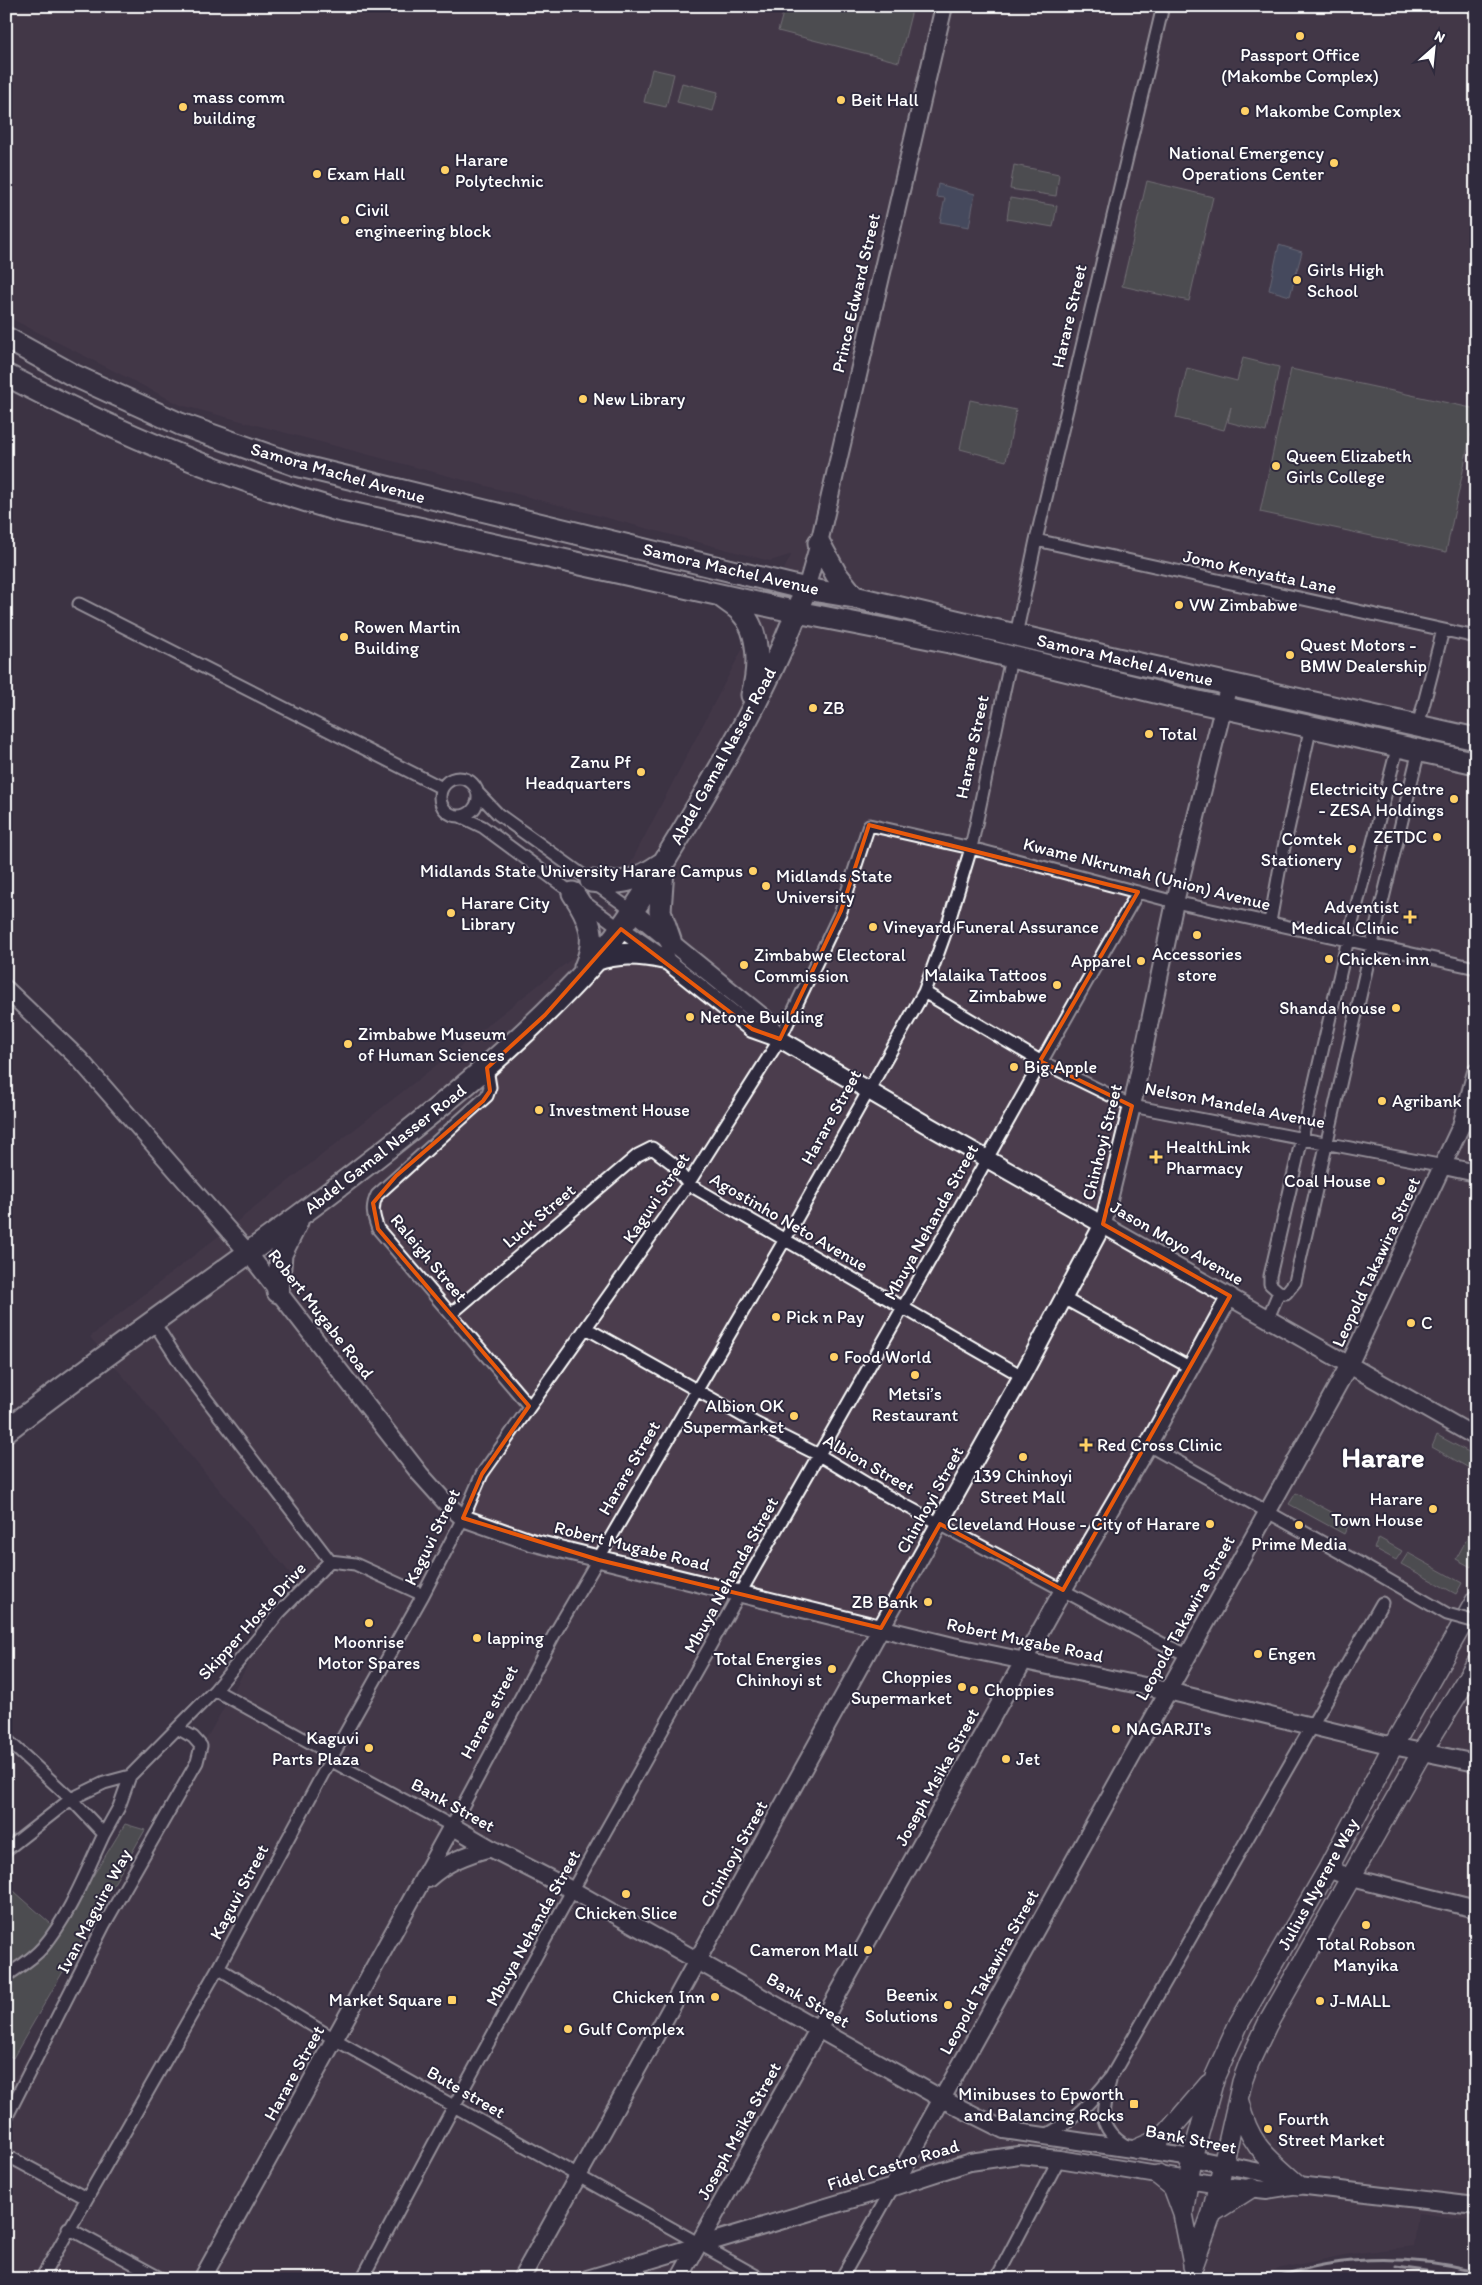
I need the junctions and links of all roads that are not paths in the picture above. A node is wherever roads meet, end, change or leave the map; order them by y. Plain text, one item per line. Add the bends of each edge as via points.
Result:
1 (944, 6) edge
2 (1163, 6) edge
3 (6, 338) edge
4 (6, 374) edge
5 (1036, 540) junction
6 (819, 543) junction
7 (806, 589) junction
8 (718, 594) junction
9 (854, 597) junction
10 (79, 604) dead end
11 (797, 612) junction
12 (1443, 630) junction
13 (1016, 635) junction
14 (1476, 637) edge
15 (1011, 658) junction
16 (1229, 684) junction
17 (1224, 707) junction
18 (746, 719) junction
19 (1311, 726) junction
20 (1418, 726) junction
21 (1476, 739) edge
22 (1398, 745) junction
23 (1419, 750) junction
24 (1476, 763) edge
25 (442, 788) junction
26 (478, 793) junction
27 (460, 816) junction
28 (869, 825) joint
29 (971, 848) junction
30 (664, 862) junction
31 (592, 881) junction
32 (1138, 892) junction
33 (573, 894) junction
34 (1175, 902) junction
35 (634, 912) junction
36 (1270, 922) junction
37 (621, 929) junction
38 (1348, 939) junction
39 (1372, 944) junction
40 (666, 949) junction
41 (589, 967) junction
42 (1476, 968) edge
43 (6, 989) edge
44 (924, 992) junction
45 (780, 1039) junction
46 (1040, 1061) junction
47 (486, 1068) junction
48 (1476, 1072) edge
49 (869, 1092) junction
50 (1476, 1105) edge
51 (1132, 1106) junction
52 (1461, 1126) junction
53 (1303, 1138) junction
54 (1326, 1142) junction
55 (652, 1148) joint
56 (988, 1158) junction
57 (1444, 1166) junction
58 (1476, 1173) edge
59 (688, 1184) junction
60 (299, 1217) junction
61 (1103, 1224) junction
62 (784, 1241) junction
63 (249, 1254) junction
64 (278, 1292) junction
65 (1279, 1292) junction
66 (1230, 1296) junction
67 (1063, 1298) junction
68 (903, 1307) junction
69 (452, 1313) junction
70 (1268, 1318) junction
71 (153, 1321) junction
72 (586, 1328) junction
73 (1349, 1365) junction
74 (1191, 1368) junction
75 (1022, 1376) junction
76 (697, 1391) junction
77 (529, 1406) junction
78 (6, 1431) edge
79 (1474, 1433) edge
80 (1148, 1445) junction
81 (819, 1455) junction
82 (1266, 1512) junction
83 (463, 1518) junction
84 (940, 1524) junction
85 (600, 1560) junction
86 (330, 1561) junction
87 (1064, 1590) junction
88 (740, 1593) junction
89 (423, 1595) junction
90 (1476, 1600) edge
91 (1382, 1603) dead end
92 (1476, 1622) edge
93 (880, 1628) junction
94 (1188, 1655) junction
95 (1025, 1661) junction
96 (1476, 1664) edge
97 (215, 1690) junction
98 (1168, 1691) junction
99 (1310, 1726) junction
100 (179, 1728) junction
101 (6, 1739) edge
102 (1393, 1746) junction
103 (1422, 1752) junction
104 (332, 1758) junction
105 (1476, 1763) edge
106 (130, 1776) junction
107 (71, 1799) junction
108 (452, 1826) junction
109 (104, 1834) junction
110 (490, 1848) junction
111 (6, 1850) edge
112 (1328, 1869) junction
113 (1352, 1878) junction
114 (419, 1886) junction
115 (574, 1891) junction
116 (1476, 1909) edge
117 (698, 1961) junction
118 (218, 1968) junction
119 (6, 1976) edge
120 (818, 2029) junction
121 (336, 2040) junction
122 (1215, 2076) junction
123 (1111, 2077) junction
124 (942, 2099) junction
125 (1239, 2100) junction
126 (454, 2104) junction
127 (6, 2118) edge
128 (1046, 2135) junction
129 (1133, 2148) junction
130 (6, 2155) edge
131 (1192, 2158) junction
132 (1059, 2159) junction
133 (1222, 2165) junction
134 (578, 2175) junction
135 (1158, 2175) junction
136 (1188, 2180) junction
137 (1219, 2185) junction
138 (1298, 2186) junction
139 (893, 2187) junction
140 (1251, 2188) junction
141 (86, 2198) junction
142 (1476, 2206) edge
143 (1212, 2213) junction
144 (1183, 2214) junction
145 (68, 2228) junction
146 (699, 2244) junction
147 (1193, 2272) edge
148 (41, 2279) edge
149 (162, 2279) edge
150 (202, 2279) edge
151 (362, 2279) edge
152 (520, 2279) edge
153 (587, 2279) edge
154 (679, 2279) edge
155 (762, 2279) edge
156 (841, 2279) edge
157 (996, 2279) edge

1 - 6 street, Prince Edward Street
2 - 5 street, Harare Street
3 - 7 highway, Samora Machel Avenue via 73,375 180,424 296,465
4 - 8 highway, Samora Machel Avenue via 166,450 278,493 427,531
5 - 12 street, Jomo Kenyatta Lane
5 - 13 street, Harare Street
6 - 7 street, Prince Edward Street
6 - 9 highway via 836,574
7 - 9 highway, Samora Machel Avenue
7 - 11 highway, Abdel Gamal Nasser Road
8 - 11 highway, Samora Machel Avenue
8 - 18 highway via 742,612 755,636 755,682
9 - 13 highway, Samora Machel Avenue
10 - 25 street
11 - 15 highway, Samora Machel Avenue via 950,642
11 - 18 highway, Abdel Gamal Nasser Road
12 - 14 street, Jomo Kenyatta Lane
12 - 20 street
13 - 16 highway, Samora Machel Avenue
15 - 17 highway, Samora Machel Avenue
15 - 29 street, Harare Street
16 - 17 street, Chinhoyi Street
16 - 20 highway, Samora Machel Avenue
17 - 19 highway, Samora Machel Avenue
17 - 34 street, Chinhoyi Street
18 - 30 highway, Abdel Gamal Nasser Road
19 - 22 highway, Samora Machel Avenue
19 - 36 street
20 - 21 highway, Samora Machel Avenue
22 - 23 highway, Samora Machel Avenue
22 - 38 street
23 - 24 highway, Samora Machel Avenue
23 - 39 street
25 - 26 street via 450,780 463,779 471,783
25 - 27 street via 442,805 452,815
26 - 27 street via 476,806
26 - 31 street via 498,814
27 - 33 street via 483,827
28 - 29 street, Kwame Nkrumah (Union) Avenue
28 - 45 street, Kaguvi Street via 841,911
29 - 32 street, Kwame Nkrumah (Union) Avenue
29 - 44 street, Harare Street
30 - 31 highway via 640,878 614,884
30 - 35 highway, Abdel Gamal Nasser Road
30 - 40 highway via 660,911
31 - 35 street
32 - 34 street, Kwame Nkrumah (Union) Avenue
32 - 46 street, Mbuya Nehanda Street
33 - 37 street
33 - 41 highway via 587,914 592,937
34 - 36 street, Kwame Nkrumah (Union) Avenue
34 - 51 street, Chinhoyi Street
35 - 37 highway, Abdel Gamal Nasser Road
35 - 40 street, Jason Moyo Avenue
36 - 38 street, Kwame Nkrumah (Union) Avenue
37 - 40 street, Jason Moyo Avenue
37 - 41 highway, Abdel Gamal Nasser Road
38 - 39 street, Kwame Nkrumah (Union) Avenue
38 - 53 street
39 - 42 street, Kwame Nkrumah (Union) Avenue
39 - 54 street
40 - 41 highway via 610,955
40 - 45 street, Jason Moyo Avenue via 752,1029
41 - 47 highway, Abdel Gamal Nasser Road via 544,1015
43 - 63 street, Robert Mugabe Road via 80,1060
44 - 46 street, Nelson Mandela Avenue
44 - 49 street, Harare Street
45 - 49 street, Jason Moyo Avenue
45 - 59 street, Kaguvi Street
46 - 51 street, Nelson Mandela Avenue
46 - 56 street, Mbuya Nehanda Street
47 - 60 highway, Abdel Gamal Nasser Road
47 - 69 street, Raleigh Street via 490,1087 487,1096 396,1176 373,1203 378,1229
48 - 52 street, Leopold Takawira Street
49 - 56 street, Jason Moyo Avenue
49 - 62 street, Harare Street
50 - 52 street, Leopold Takawira Street
51 - 53 street, Nelson Mandela Avenue
51 - 61 street, Chinhoyi Street
52 - 57 street, Leopold Takawira Street
53 - 54 street, Nelson Mandela Avenue
53 - 65 street via 1270,1276 1270,1284
54 - 57 street, Nelson Mandela Avenue
54 - 65 street via 1295,1282 1286,1293
55 - 59 street, Agostinho Neto Avenue via 672,1163
55 - 69 street, Luck Street via 638,1155
56 - 61 street, Jason Moyo Avenue
56 - 68 street, Mbuya Nehanda Street
57 - 58 street, Nelson Mandela Avenue
57 - 73 street, Leopold Takawira Street
59 - 62 street, Agostinho Neto Avenue
59 - 72 street, Kaguvi Street
60 - 63 highway, Abdel Gamal Nasser Road
60 - 64 highway via 278,1264
61 - 66 street, Jason Moyo Avenue
61 - 67 street, Chinhoyi Street
62 - 68 street, Agostinho Neto Avenue
62 - 76 street, Harare Street
63 - 64 street, Robert Mugabe Road
63 - 71 highway, Abdel Gamal Nasser Road
64 - 83 street, Robert Mugabe Road via 420,1474
65 - 70 street
66 - 70 street, Jason Moyo Avenue
66 - 74 street, Joseph Msika Street
67 - 74 street
67 - 75 street, Chinhoyi Street
68 - 75 street, Agostinho Neto Avenue
68 - 81 street, Mbuya Nehanda Street
69 - 77 street, Raleigh Street
70 - 73 street, Jason Moyo Avenue
71 - 78 highway, Abdel Gamal Nasser Road
71 - 86 street via 185,1371
72 - 76 street, Albion Street
72 - 77 street, Kaguvi Street
73 - 79 street, Jason Moyo Avenue
73 - 82 street, Leopold Takawira Street
74 - 80 street, Joseph Msika Street
75 - 84 street, Chinhoyi Street
76 - 81 street, Albion Street
76 - 85 street, Harare Street
77 - 83 street, Kaguvi Street via 482,1474
80 - 82 street
80 - 87 street, Joseph Msika Street
81 - 84 street, Albion Street
81 - 88 street, Mbuya Nehanda Street
82 - 92 street, bridge via 1447,1614
82 - 94 street, Leopold Takawira Street
83 - 85 street, Robert Mugabe Road via 531,1542
83 - 89 street, Kaguvi Street
84 - 87 street, Albion Street
84 - 93 street, Chinhoyi Street
85 - 88 street, Robert Mugabe Road
85 - 108 street, Harare street via 514,1707
86 - 89 street, Skipper Hoste Drive via 354,1564
86 - 97 street, Skipper Hoste Drive via 279,1613
87 - 94 street, Albion Street
87 - 95 street, Joseph Msika Street
88 - 93 street, Robert Mugabe Road
88 - 115 street, Mbuya Nehanda Street
89 - 104 street, Kaguvi Street
90 - 102 main road, Julius Nyerere Way
91 - 99 street
93 - 95 street, Robert Mugabe Road
93 - 117 street, Chinhoyi Street
94 - 98 street, Leopold Takawira Street
95 - 98 street, Robert Mugabe Road
95 - 120 street, Joseph Msika Street
96 - 103 main road, Julius Nyerere Way
97 - 100 street, Skipper Hoste Drive
97 - 104 street, Bank Street
98 - 99 street, Robert Mugabe Road
98 - 124 street, Leopold Takawira Street
99 - 102 street, Robert Mugabe Road
99 - 123 street
100 - 106 street, Skipper Hoste Drive
100 - 127 street, Ivan Maguire Way via 200,1746 197,1762 104,1925
101 - 107 street
102 - 103 street, Robert Mugabe Road
102 - 112 main road, Julius Nyerere Way
103 - 105 street, Robert Mugabe Road
103 - 113 main road, Julius Nyerere Way
104 - 108 street, Bank Street
104 - 118 street, Kaguvi Street
106 - 107 street, Skipper Hoste Drive via 104,1783
106 - 109 street, Skipper Hoste Drive
107 - 109 street
107 - 111 street, Skipper Hoste Drive
108 - 110 street, Bank Street
108 - 114 street, Harare street
109 - 119 street, Skipper Hoste Drive via 52,1936 29,1960
110 - 114 street via 464,1855 442,1866
110 - 115 street, Bank Street
112 - 113 street
112 - 122 main road, Julius Nyerere Way via 1240,2022
113 - 116 street
113 - 125 main road, Julius Nyerere Way via 1267,2026 1249,2063
114 - 121 street, Harare Street
115 - 117 street, Bank Street
115 - 126 street, Mbuya Nehanda Street
117 - 120 street, Bank Street
117 - 134 street, Chinhoyi Street
118 - 121 street, Bute street
118 - 141 street, Kaguvi Street
120 - 124 street, Bank Street
120 - 146 street, Joseph Msika Street
121 - 126 street, Bute street
121 - 150 street, Harare Street
122 - 129 main road via 1168,2132 1160,2139
122 - 131 main road, Julius Nyerere Way
123 - 128 street via 1080,2114
123 - 129 street via 1103,2108 1106,2131
124 - 128 street, Bank Street via 1004,2130
124 - 139 street, Leopold Takawira Street
125 - 133 main road, Julius Nyerere Way
125 - 138 main road via 1244,2124 1258,2150
126 - 134 street, Bute street
126 - 151 street, Mbuya Nehanda Street
128 - 129 street, Bank Street
129 - 131 street, Bank Street
130 - 141 street
131 - 133 street, Bank Street
131 - 136 main road, Julius Nyerere Way
132 - 135 street, Fidel Castro Road
132 - 139 street, Fidel Castro Road via 1018,2155 970,2162
132 - 157 street
133 - 137 main road, Julius Nyerere Way
133 - 138 street, Bank Street via 1265,2173
134 - 146 street, Bute street
134 - 152 street, Chinhoyi Street
135 - 136 street, Fidel Castro Road
135 - 144 main road via 1173,2187
136 - 137 street, Fidel Castro Road
136 - 144 main road, Julius Nyerere Way
137 - 140 street, Fidel Castro Road
137 - 143 main road, Julius Nyerere Way
138 - 140 street, Fidel Castro Road via 1277,2190
138 - 142 street
139 - 146 street, Fidel Castro Road
139 - 156 street, Leopold Takawira Street
140 - 143 main road
141 - 145 street, Kaguvi Street
143 - 147 main road, Julius Nyerere Way
144 - 147 main road
145 - 148 street, Kaguvi Street
145 - 149 street
146 - 153 street, Fidel Castro Road
146 - 154 street, Joseph Msika Street
146 - 155 street

